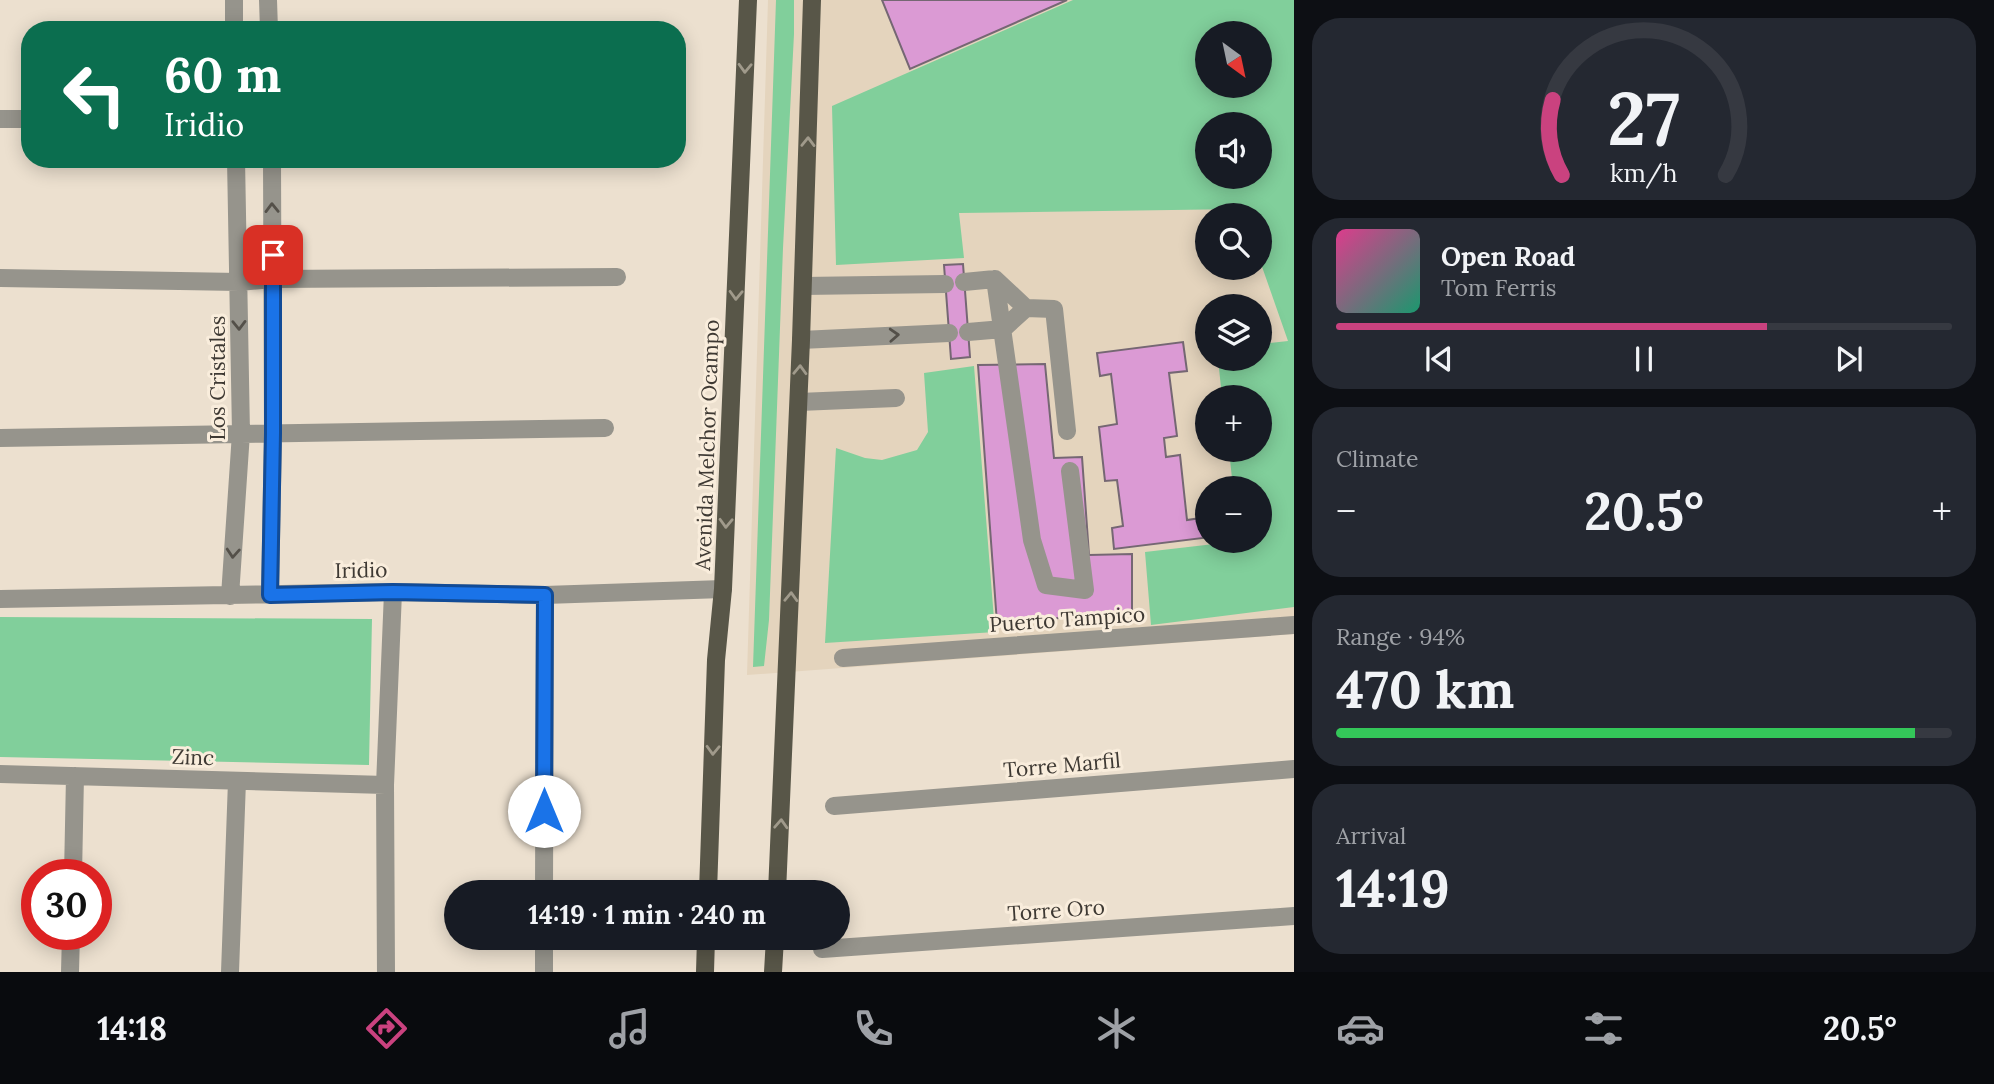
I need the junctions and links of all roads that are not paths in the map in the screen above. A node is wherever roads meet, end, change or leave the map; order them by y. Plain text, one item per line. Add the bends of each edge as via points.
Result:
1 (234, 0) edge
2 (268, 0) edge
3 (748, 0) edge
4 (812, 0) edge
5 (234, 21) edge
6 (269, 21) edge
7 (0, 119) edge
8 (21, 120) edge
9 (236, 168) edge
10 (272, 168) edge
11 (617, 277) dead end
12 (0, 278) edge
13 (273, 279) junction
14 (995, 279) junction
15 (239, 282) junction
16 (964, 282) dead end
17 (946, 284) dead end
18 (803, 286) junction
19 (1026, 308) junction
20 (1003, 329) junction
21 (968, 332) dead end
22 (948, 333) dead end
23 (801, 340) junction
24 (896, 398) dead end
25 (799, 402) junction
26 (605, 428) dead end
27 (1067, 430) dead end
28 (241, 433) junction
29 (273, 433) junction
30 (0, 438) edge
31 (1070, 471) dead end
32 (723, 590) junction
33 (393, 592) junction
34 (270, 595) junction
35 (545, 595) junction
36 (230, 596) junction
37 (0, 599) edge
38 (1294, 625) edge
39 (843, 658) dead end
40 (1294, 769) edge
41 (0, 774) edge
42 (75, 776) junction
43 (237, 781) junction
44 (386, 785) junction
45 (834, 806) dead end
46 (73, 859) edge
47 (544, 880) edge
48 (708, 880) edge
49 (778, 880) edge
50 (1294, 916) edge
51 (850, 947) edge
52 (71, 950) edge
53 (544, 950) edge
54 (706, 950) edge
55 (774, 950) edge
56 (70, 972) edge
57 (230, 972) edge
58 (386, 972) edge
59 (544, 972) edge
60 (705, 972) edge
61 (773, 972) edge

1 - 5 street
2 - 6 street
3 -> 32 main road, Avenida Melchor Ocampo
18 -> 4 main road
7 - 8 street
9 - 15 street, Los Cristales
13 -> 10 street
11 - 13 street
12 - 15 street
13 - 15 street
13 - 29 street
14 - 16 street
14 - 19 street
14 - 20 street
15 -> 28 street, Los Cristales
17 - 18 street
18 - 23 main road
19 - 20 street
19 - 27 street via 1054,309
20 - 21 street
20 - 31 street via 1032,540 1046,585 1085,590
23 -> 22 street
25 -> 23 main road
24 - 25 street
49 -> 25 main road
26 - 29 street
28 - 29 street
28 - 30 street
28 -> 36 street, Los Cristales
29 - 34 street
32 - 35 street, Iridio
32 -> 48 main road, Avenida Melchor Ocampo
33 - 34 street, Iridio
33 - 35 street, Iridio
33 - 44 street
34 - 36 street, Iridio
35 - 47 street
36 - 37 street, Iridio
38 - 39 street, Puerto Tampico
40 - 45 street, Torre Marfil
41 - 42 street, Zinc
42 - 43 street, Zinc
42 - 46 street
43 - 44 street, Zinc
43 - 57 street
44 - 58 street
50 - 51 street, Torre Oro
52 - 56 street
53 - 59 street
54 - 60 main road
55 - 61 main road

